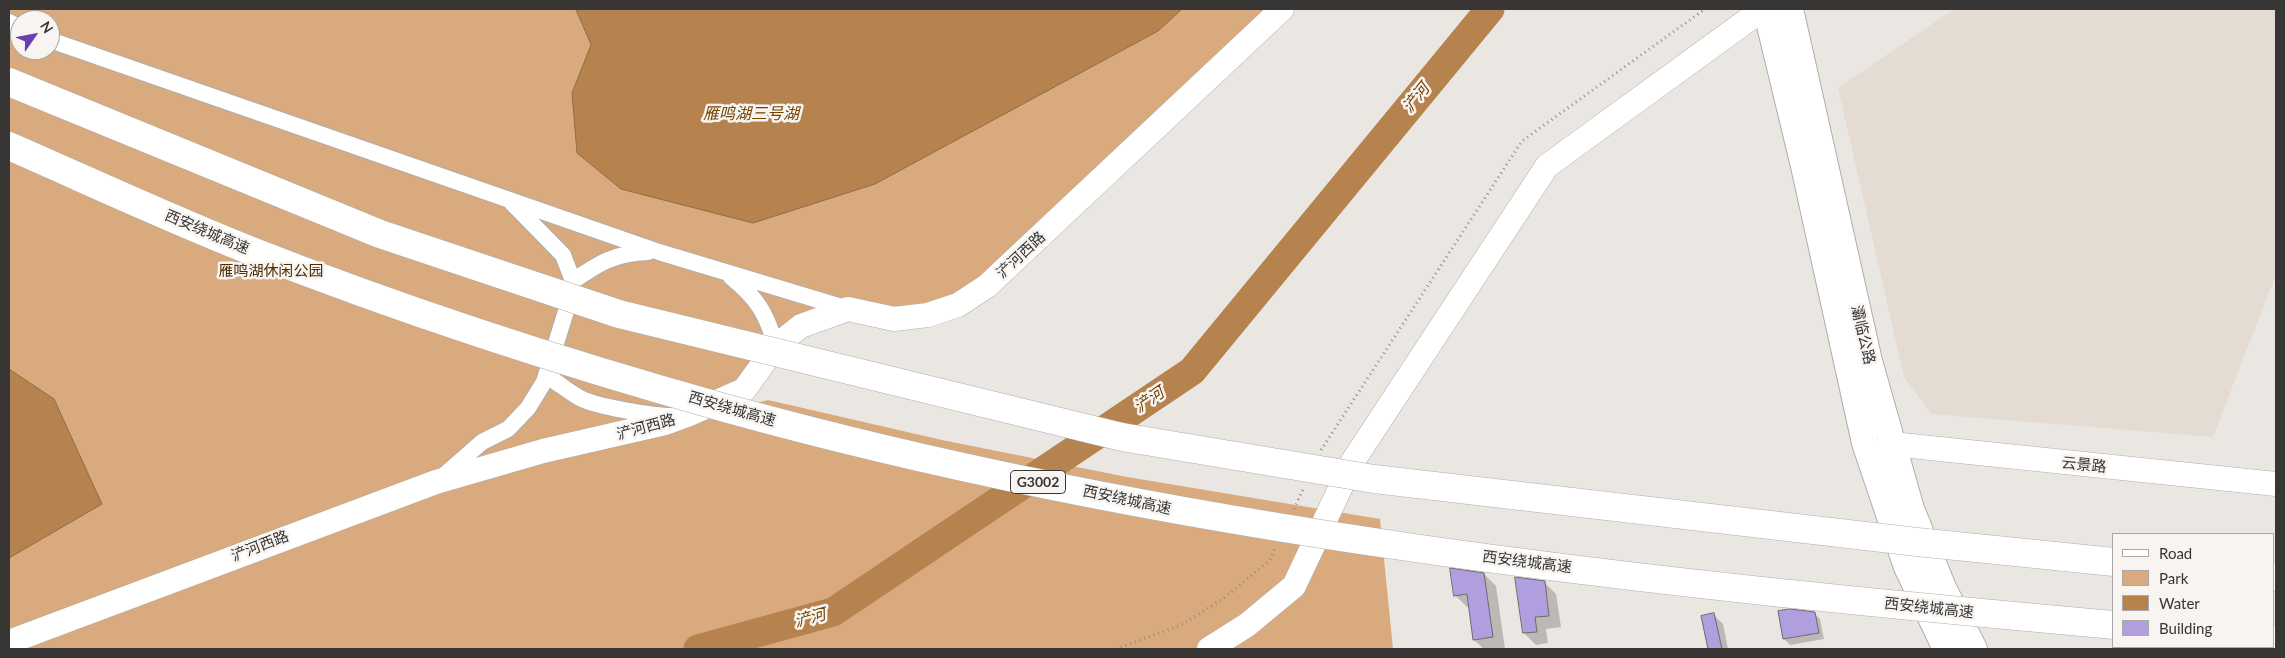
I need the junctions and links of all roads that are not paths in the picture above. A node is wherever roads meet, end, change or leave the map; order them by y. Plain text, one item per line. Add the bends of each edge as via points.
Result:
1 (1282, 9) edge
2 (1765, 9) edge
3 (1790, 9) edge
4 (60, 43) edge
5 (9, 82) edge
6 (9, 146) edge
7 (509, 200) junction
8 (659, 252) junction
9 (726, 272) junction
10 (573, 282) junction
11 (848, 309) junction
12 (776, 346) junction
13 (549, 365) junction
14 (687, 416) junction
15 (1892, 444) junction
16 (436, 482) junction
17 (2276, 484) edge
18 (2112, 562) edge
19 (2112, 625) edge
20 (9, 642) edge
21 (1209, 649) edge
22 (1946, 649) edge
23 (1974, 649) edge

1 - 11 street, 浐河西路 via 987,286 958,305 928,315 894,319
2 - 21 street via 1547,166 1353,461 1294,586 1247,625
2 - 22 main road, 灞临公路 via 1804,166 1865,443 1907,567
3 - 15 main road, 灞临公路 via 1869,361
4 - 7 street
5 - 18 highway, bridge via 380,234 619,314 1122,437 1374,479
6 - 19 highway, 西安绕城高速 / G3002, bridge via 245,249 482,334 723,407 957,465 1192,513 1366,541 1901,606
7 - 8 street
7 - 10 street via 563,255
8 - 9 street
8 - 10 street via 629,252 602,261
9 - 11 street
9 - 12 street via 754,296 770,325
10 - 13 street
11 - 12 street, 浐河西路 via 802,326
12 - 14 street, 浐河西路 via 744,390
13 - 14 street via 553,380 581,398 660,416
13 - 16 street via 544,382 528,408 508,428 482,442
14 - 16 street, 浐河西路 via 665,424 543,451
15 - 17 street, 云景路
15 - 23 main road, 灞临公路 via 1911,509 1943,588
16 - 20 street, 浐河西路

